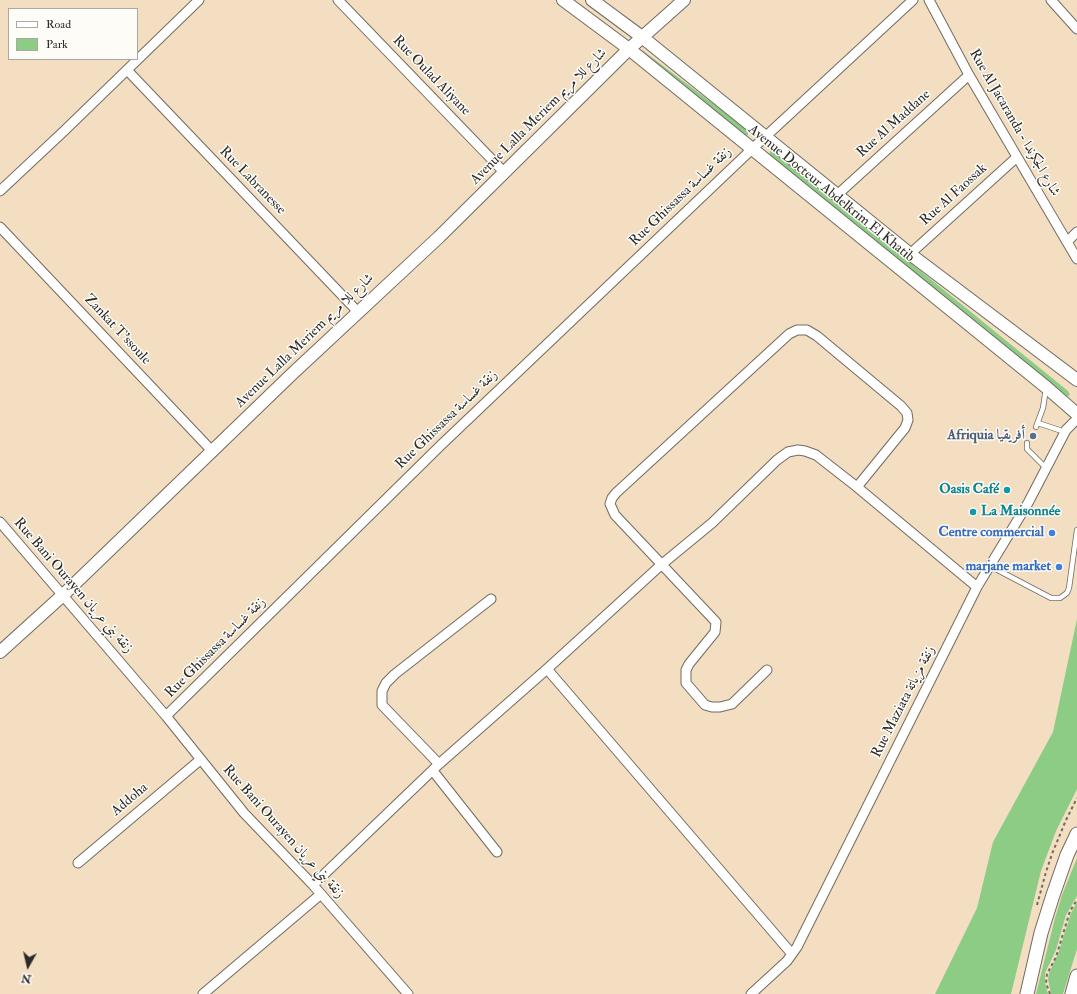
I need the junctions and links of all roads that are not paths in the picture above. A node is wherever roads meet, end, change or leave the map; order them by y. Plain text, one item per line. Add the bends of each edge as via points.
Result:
1 (199, 0) edge
2 (338, 0) edge
3 (563, 0) edge
4 (592, 0) edge
5 (684, 0) edge
6 (913, 0) edge
7 (929, 0) edge
8 (1051, 0) edge
9 (1077, 29) edge
10 (642, 37) junction
11 (628, 49) junction
12 (138, 59) edge
13 (137, 60) edge
14 (127, 70) junction
15 (969, 74) junction
16 (765, 137) junction
17 (751, 150) junction
18 (1017, 157) junction
19 (504, 172) junction
20 (0, 191) edge
21 (837, 195) junction
22 (0, 227) edge
23 (1077, 232) edge
24 (1067, 242) junction
25 (910, 254) junction
26 (1077, 259) edge
27 (358, 312) junction
28 (1077, 380) edge
29 (1046, 387) junction
30 (1077, 414) edge
31 (1077, 419) edge
32 (1065, 432) junction
33 (1027, 443) dead end
34 (213, 452) junction
35 (1046, 468) junction
36 (857, 487) junction
37 (0, 522) edge
38 (1077, 530) edge
39 (661, 565) junction
40 (990, 566) junction
41 (977, 587) junction
42 (63, 595) junction
43 (491, 599) dead end
44 (0, 652) edge
45 (547, 669) junction
46 (767, 670) dead end
47 (166, 716) junction
48 (200, 760) junction
49 (436, 768) junction
50 (1077, 834) edge
51 (497, 852) dead end
52 (78, 863) dead end
53 (313, 885) junction
54 (320, 894) junction
55 (792, 954) junction
56 (1077, 976) edge
57 (204, 994) edge
58 (408, 994) edge
59 (751, 994) edge
60 (1027, 994) edge
61 (1072, 994) edge

1 - 12 street
2 - 19 street, Rue Oulad Aliyane
3 - 11 main road, Avenue Docteur Abdelkrim El Khatib
4 - 10 main road, Avenue Docteur Abdelkrim El Khatib
5 - 10 main road, Avenue Lalla Meriem شارع للا مريم
6 - 16 street, Rue Ghissassa زنقة غساسة
7 - 15 street, Rue Al Jacaranda - شارع الجكرندا
8 - 9 street
10 - 11 main road, Avenue Lalla Meriem شارع للا مريم
10 - 16 main road, Avenue Docteur Abdelkrim El Khatib
11 - 17 main road, Avenue Docteur Abdelkrim El Khatib
11 - 19 main road, Avenue Lalla Meriem شارع للا مريم
13 - 14 street
14 - 20 street
14 - 27 street, Rue Labranesse
15 - 18 street, Rue Al Jacaranda - شارع الجكرندا
15 - 21 street, Rue Al Maddane
16 - 17 street, Rue Ghissassa زنقة غساسة
16 - 21 main road, Avenue Docteur Abdelkrim El Khatib
17 - 29 main road, Avenue Docteur Abdelkrim El Khatib
17 - 47 street, Rue Ghissassa زنقة غساسة via 440,446
18 - 24 street, Rue Al Jacaranda - شارع الجكرندا
18 - 25 street, Rue Al Faossak
19 - 27 main road, Avenue Lalla Meriem شارع للا مريم
21 - 25 main road, Avenue Docteur Abdelkrim El Khatib
22 - 34 street, Zankat T'ssoule
23 - 24 street
24 - 26 street, Rue Al Jacaranda - شارع الجكرندا
25 - 28 main road, Avenue Docteur Abdelkrim El Khatib
27 - 34 main road, Avenue Lalla Meriem شارع للا مريم
29 - 30 main road, Avenue Docteur Abdelkrim El Khatib
29 - 32 lane via 1037,425
31 - 32 street, Rue Maziata زنقة مزياتة
32 - 35 street, Rue Maziata زنقة مزياتة
33 - 35 lane via 1027,450
34 - 42 main road, Avenue Lalla Meriem شارع للا مريم
35 - 40 street, Rue Maziata زنقة مزياتة
36 - 39 street via 816,455 798,450 788,452 712,523
36 - 39 street via 906,428 907,413 902,406 817,336 807,330 797,330 789,334 612,498 610,504 615,515
36 - 41 street
37 - 42 street, Rue Bani Ourayen زنقة بني عريان
38 - 40 lane via 1069,588 1060,598 1051,598
39 - 45 street
39 - 46 street via 716,622 715,632 686,670 686,683 705,705 720,707 732,704
40 - 41 street, Rue Maziata زنقة مزياتة
41 - 55 street, Rue Maziata زنقة مزياتة
42 - 44 main road, Avenue Lalla Meriem شارع للا مريم
42 - 47 street, Rue Bani Ourayen زنقة بني عريان
43 - 49 street via 395,674 382,691 382,705
45 - 49 street
45 - 55 street
47 - 48 street, Rue Bani Ourayen زنقة بني عريان
48 - 52 street, Addoha
48 - 53 street, Rue Bani Ourayen زنقة بني عريان via 244,813
49 - 51 street
49 - 53 street
50 - 60 main road via 1067,855 1041,933
53 - 54 street, Rue Bani Ourayen زنقة بني عريان
54 - 57 street
54 - 58 street, Rue Bani Ourayen زنقة بني عريان
55 - 59 street, Rue Maziata زنقة مزياتة
56 - 61 main road

